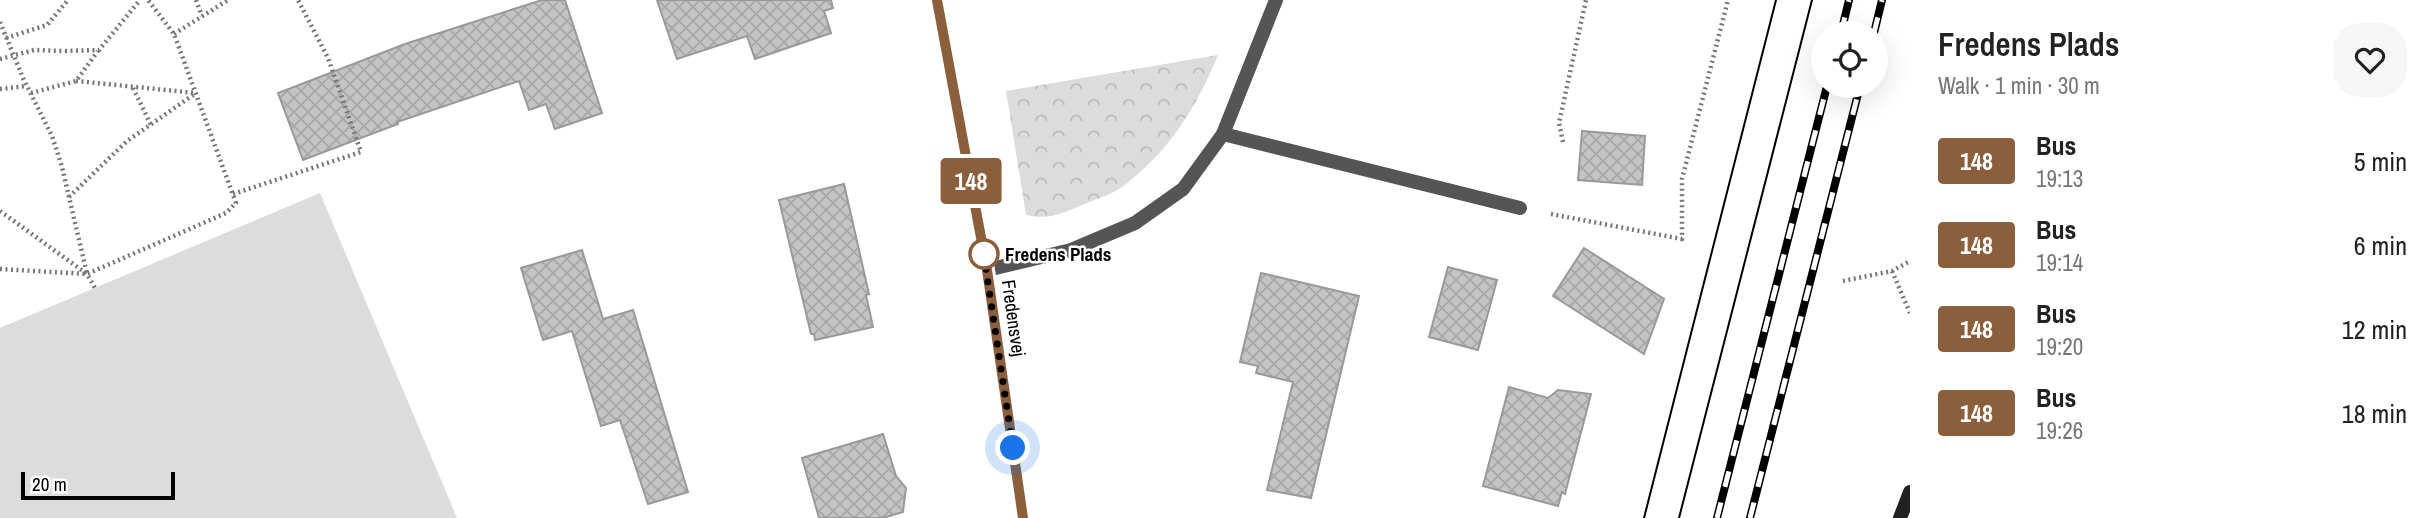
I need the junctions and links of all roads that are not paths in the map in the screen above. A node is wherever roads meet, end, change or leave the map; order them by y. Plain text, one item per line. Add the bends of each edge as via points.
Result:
1 (937, 0) edge
2 (1276, 0) edge
3 (1223, 134) junction
4 (1520, 208) road end
5 (987, 270) junction
6 (1910, 492) edge
7 (1023, 518) edge
8 (1900, 518) edge

1 - 5 street, Fredensvej
2 - 3 street
3 - 4 street
3 - 5 street via 1182,189 1135,223 1071,250
5 - 7 street, Fredensvej
6 - 8 street

